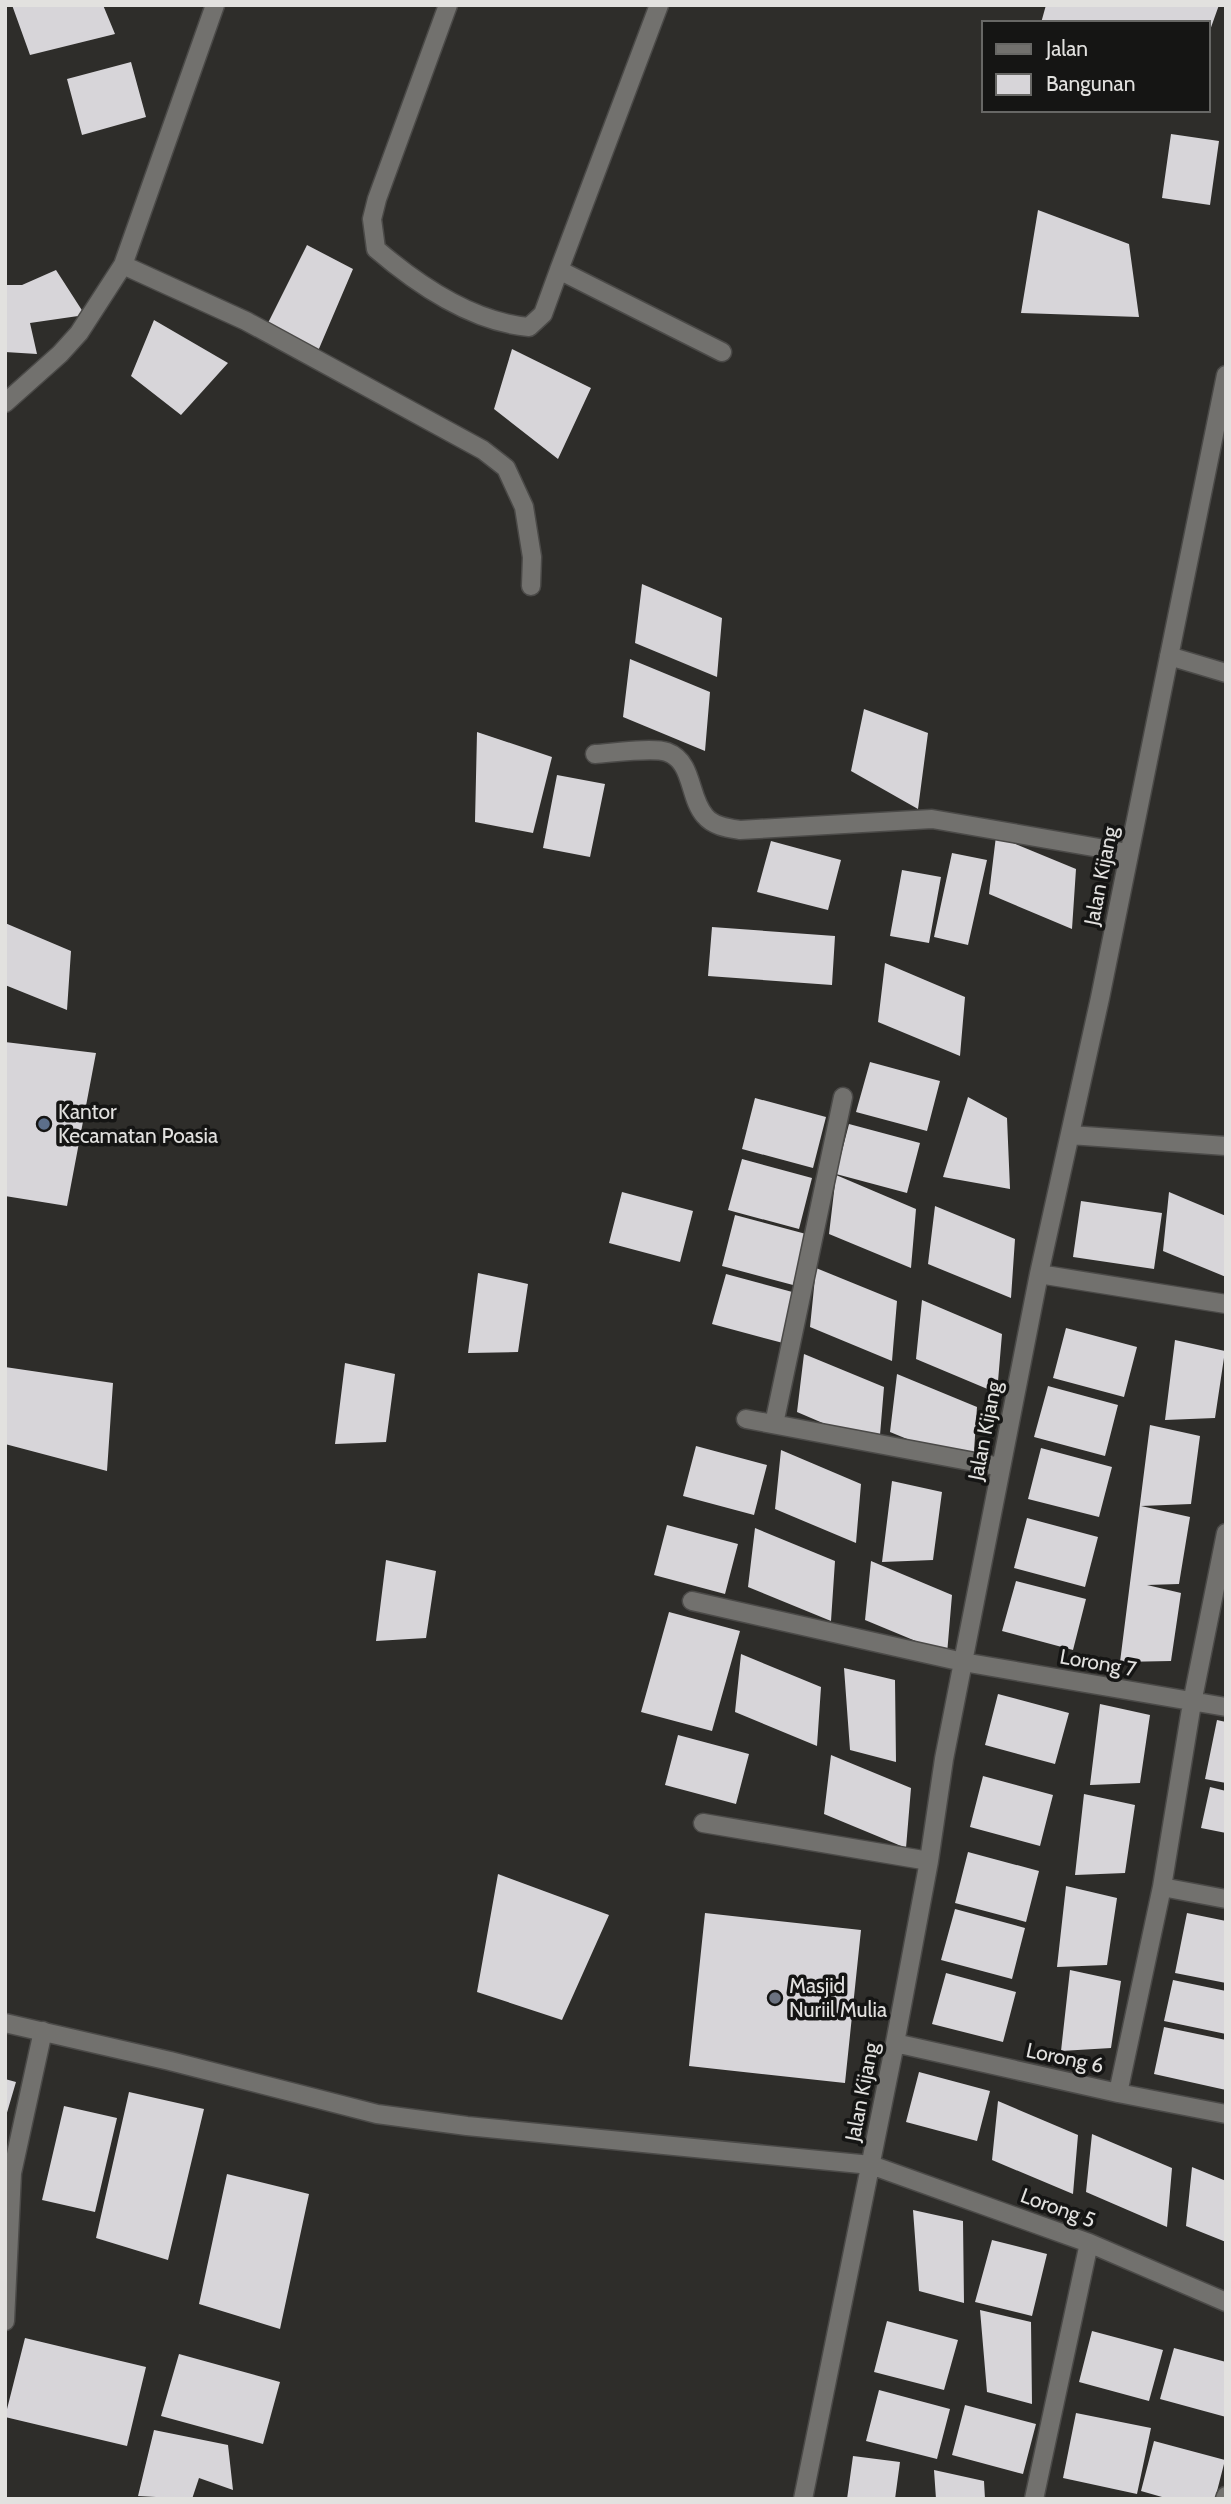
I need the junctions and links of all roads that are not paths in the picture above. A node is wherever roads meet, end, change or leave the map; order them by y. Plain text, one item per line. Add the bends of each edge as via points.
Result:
1 (215, 5) edge
2 (448, 5) edge
3 (659, 5) edge
4 (123, 265) junction
5 (559, 270) junction
6 (722, 352) dead end
7 (1226, 375) edge
8 (5, 403) edge
9 (1218, 461) edge
10 (531, 586) dead end
11 (1169, 656) junction
12 (1226, 673) edge
13 (595, 754) dead end
14 (1128, 853) junction
15 (843, 1097) dead end
16 (1070, 1135) junction
17 (1226, 1146) edge
18 (1039, 1274) junction
19 (1226, 1304) edge
20 (746, 1419) dead end
21 (774, 1424) junction
22 (1001, 1467) junction
23 (1226, 1533) edge
24 (692, 1601) dead end
25 (963, 1662) junction
26 (1192, 1703) junction
27 (1226, 1707) edge
28 (703, 1823) dead end
29 (929, 1861) junction
30 (1162, 1887) junction
31 (1226, 1899) edge
32 (5, 2023) edge
33 (43, 2031) junction
34 (895, 2043) junction
35 (1118, 2093) junction
36 (1226, 2113) edge
37 (871, 2165) junction
38 (1089, 2243) junction
39 (1226, 2302) edge
40 (5, 2321) edge
41 (803, 2499) edge
42 (1034, 2499) edge

1 - 4 street
2 - 5 street via 377,199 372,219 376,249 411,279 507,325 529,327 543,314
3 - 5 street
4 - 8 street via 79,333
4 - 10 street via 246,321 483,450 506,468 524,507 532,557
5 - 6 street
7 - 9 street, Jalan Kijang
9 - 11 street, Jalan Kijang
11 - 12 street
11 - 14 street, Jalan Kijang
13 - 14 street via 663,751 675,755 685,767 705,817 740,830 932,819
14 - 16 street, Jalan Kijang
15 - 21 street
16 - 17 street
16 - 18 street, Jalan Kijang
18 - 19 street
18 - 22 street, Jalan Kijang
20 - 21 street
21 - 22 street
22 - 25 street, Jalan Kijang
23 - 26 street
24 - 25 street, Lorong 7
25 - 26 street, Lorong 7
25 - 29 street, Jalan Kijang
26 - 27 street, Lorong 7
26 - 30 street
28 - 29 street
29 - 34 street, Jalan Kijang
30 - 31 street
30 - 35 street
32 - 33 street, Lorong 5
33 - 37 street, Lorong 5 via 377,2114
33 - 40 street via 12,2173
34 - 35 street, Lorong 6
34 - 37 street, Jalan Kijang
35 - 36 street, Lorong 6
37 - 38 street, Lorong 5
37 - 41 street, Jalan Kijang
38 - 39 street, Lorong 5
38 - 42 street

